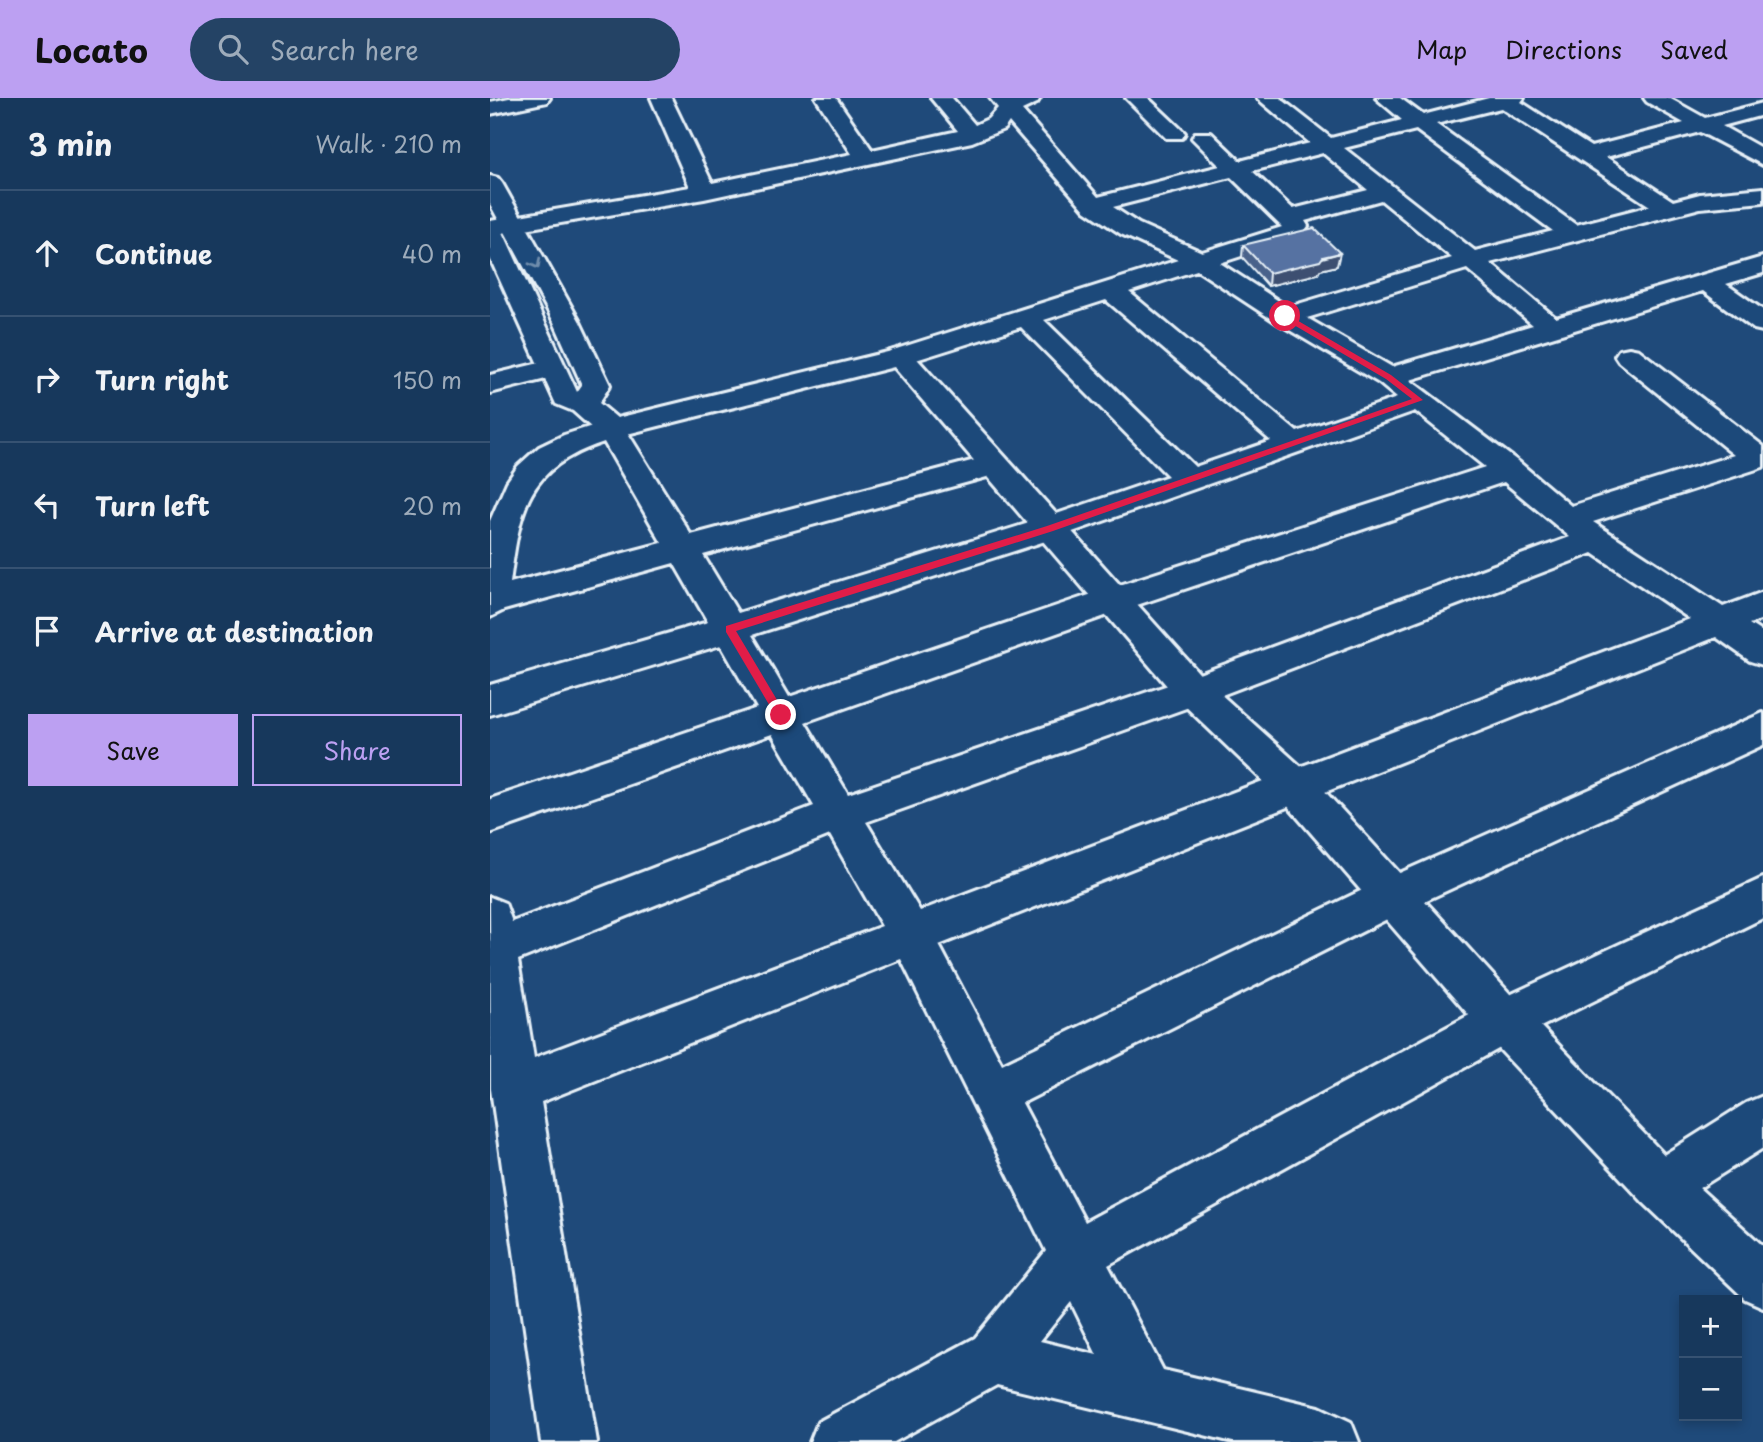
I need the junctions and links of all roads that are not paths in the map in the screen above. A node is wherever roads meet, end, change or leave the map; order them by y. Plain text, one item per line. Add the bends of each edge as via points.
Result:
1 (540, 98) edge
2 (661, 98) edge
3 (826, 98) edge
4 (941, 98) edge
5 (1035, 98) edge
6 (1136, 98) edge
7 (1267, 98) edge
8 (1385, 98) edge
9 (1654, 98) edge
10 (1716, 98) edge
11 (1506, 99) edge
12 (1004, 103) edge
13 (490, 108) edge
14 (1757, 115) edge
15 (1418, 123) junction
16 (1703, 125) junction
17 (1174, 133) dead end
18 (972, 135) junction
19 (1203, 138) dead end
20 (1327, 146) junction
21 (1587, 155) junction
22 (866, 158) junction
23 (1763, 158) edge
24 (1236, 169) junction
25 (490, 183) edge
26 (704, 192) junction
27 (1386, 192) junction
28 (1763, 195) edge
29 (1093, 205) junction
30 (1670, 209) junction
31 (1288, 218) junction
32 (498, 228) edge
33 (1572, 233) junction
34 (1198, 260) junction
35 (1471, 260) junction
36 (1763, 265) edge
37 (1707, 282) junction
38 (1109, 289) junction
39 (1025, 316) junction
40 (1285, 316) junction
41 (1763, 323) edge
42 (1553, 330) junction
43 (1629, 356) dead end
44 (900, 357) junction
45 (552, 369) junction
46 (1388, 377) junction
47 (490, 384) edge
48 (1419, 400) junction
49 (597, 417) junction
50 (1366, 418) junction
51 (1474, 443) junction
52 (1293, 444) junction
53 (1760, 457) edge
54 (995, 465) junction
55 (1509, 470) junction
56 (1190, 480) junction
57 (1566, 519) junction
58 (1050, 528) junction
59 (1598, 539) junction
60 (683, 550) junction
61 (1113, 600) junction
62 (490, 602) edge
63 (1763, 605) edge
64 (1718, 621) junction
65 (730, 629) junction
66 (1763, 651) edge
67 (1193, 691) junction
68 (490, 700) edge
69 (781, 715) junction
70 (1763, 728) edge
71 (1294, 785) junction
72 (839, 814) junction
73 (490, 816) edge
74 (1392, 896) junction
75 (1763, 897) edge
76 (911, 935) junction
77 (492, 941) edge
78 (1504, 1021) junction
79 (514, 1089) junction
80 (994, 1092) junction
81 (1763, 1119) edge
82 (1660, 1185) junction
83 (1075, 1255) junction
84 (1763, 1281) edge
85 (994, 1357) junction
86 (1144, 1392) junction
87 (569, 1442) edge
88 (838, 1442) edge
89 (1331, 1442) edge

1 - 13 street
2 - 26 street
3 - 22 street
4 - 18 street
5 - 12 street
6 - 17 street
7 - 20 street
8 - 15 street
9 - 16 street
10 - 14 street
11 - 15 street
11 - 21 street
12 - 18 street via 996,124
12 - 29 street
14 - 16 street
15 - 20 street
15 - 33 street
16 - 21 street
16 - 23 street
18 - 22 street
19 - 24 street
20 - 24 street
20 - 27 street
21 - 30 street
22 - 26 street
24 - 29 street
24 - 31 street
25 - 32 street
26 - 32 street
27 - 31 street
27 - 35 street
28 - 30 street via 1712,199
29 - 34 street via 1130,229
30 - 33 street
31 - 34 street via 1296,226 1283,236
32 - 45 street
32 -> 49 street via 567,322 596,386
33 - 35 street
34 - 38 street
34 - 40 street
35 - 40 street
35 - 42 street
36 - 37 street
37 - 41 street
37 - 42 street
38 - 39 street
38 - 52 street
39 - 44 street
39 - 56 street
40 - 46 street
42 - 46 street
43 - 53 street
44 - 49 street
44 - 54 street
45 - 47 street
45 - 49 street via 566,398
46 - 48 street
48 - 50 street
48 - 51 street
49 - 60 street
49 - 62 street via 581,439 543,458 516,493
50 - 51 street
50 - 52 street
51 - 55 street
52 - 56 street
53 - 57 street
54 - 58 street
54 - 60 street
55 - 57 street
55 - 61 street
56 - 58 street
57 - 59 street
58 - 61 street
58 - 65 street
59 - 64 street
59 - 67 street
60 - 62 street
60 - 65 street
61 - 67 street
61 - 69 street
63 - 64 street
64 - 66 street
64 - 71 street
65 - 68 street
65 - 69 street
67 - 71 street
67 - 72 street
69 - 72 street
69 - 73 street
70 - 74 street
71 - 74 street
71 - 76 street
72 - 76 street
72 - 77 street
74 - 78 street
74 - 80 street
75 - 78 street
76 - 79 street
76 - 80 street
77 - 79 street
78 - 82 street
78 - 83 street
79 - 87 street
80 - 83 street
81 - 82 street
82 - 84 street
83 - 85 street
83 - 86 street
85 - 86 street
85 - 88 street
86 - 89 street via 1319,1435

